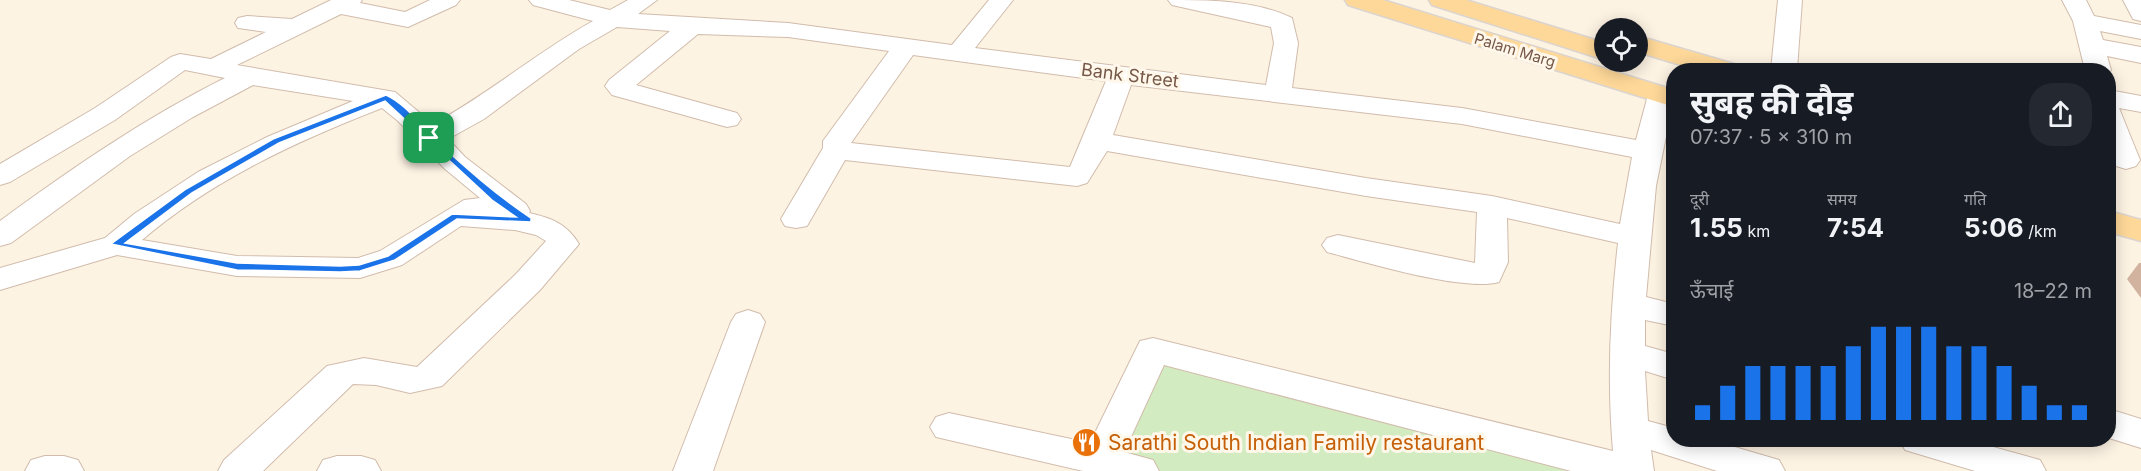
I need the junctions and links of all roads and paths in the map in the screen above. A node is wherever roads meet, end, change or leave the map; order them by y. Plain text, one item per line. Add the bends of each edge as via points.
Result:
1 (448, 0) edge
2 (541, 0) edge
3 (645, 0) edge
4 (1001, 0) edge
5 (1180, 0) edge
6 (1357, 0) edge
7 (1400, 0) edge
8 (1441, 0) edge
9 (1491, 0) edge
10 (1790, 0) edge
11 (2134, 0) edge
12 (344, 3) edge
13 (2080, 11) edge
14 (2141, 14) edge
15 (613, 19) junction
16 (247, 23) dead end
17 (692, 26) junction
18 (296, 27) junction
19 (1594, 31) edge
20 (2141, 32) edge
21 (2092, 45) junction
22 (906, 46) junction
23 (1648, 47) edge
24 (1594, 49) edge
25 (958, 52) junction
26 (2141, 55) edge
27 (1701, 63) edge
28 (1785, 63) edge
29 (2096, 63) edge
30 (214, 67) junction
31 (1648, 70) edge
32 (1121, 75) junction
33 (249, 77) junction
34 (1666, 84) edge
35 (1666, 86) edge
36 (1666, 87) edge
37 (1278, 93) junction
38 (386, 98) junction
39 (2116, 99) edge
40 (1666, 101) edge
41 (2141, 104) edge
42 (727, 119) dead end
43 (2116, 132) edge
44 (429, 138) junction
45 (1096, 141) junction
46 (837, 148) junction
47 (1646, 151) junction
48 (2116, 158) edge
49 (0, 176) edge
50 (495, 197) junction
51 (2116, 203) edge
52 (1492, 205) junction
53 (2141, 210) edge
54 (455, 216) junction
55 (796, 219) dead end
56 (528, 220) junction
57 (2116, 223) edge
58 (2141, 231) edge
59 (0, 236) edge
60 (1634, 237) junction
61 (116, 244) junction
62 (1338, 245) dead end
63 (0, 279) edge
64 (1630, 305) junction
65 (1666, 313) edge
66 (748, 322) dead end
67 (1629, 354) junction
68 (1666, 365) edge
69 (2116, 425) edge
70 (949, 427) dead end
71 (1629, 429) junction
72 (2141, 434) edge
73 (1666, 444) edge
74 (1673, 447) edge
75 (1943, 447) edge
76 (1101, 460) junction
77 (1710, 462) edge
78 (45, 471) edge
79 (64, 471) edge
80 (238, 471) edge
81 (337, 471) edge
82 (361, 471) edge
83 (693, 471) edge
84 (1139, 471) edge
85 (1632, 471) edge
86 (1765, 471) edge
87 (2026, 471) edge

1 - 12 street via 408,20
2 - 15 street, Bank Street
3 - 15 street
4 - 25 street
5 - 37 street via 1283,22 1286,43
6 - 36 main road, Palam Marg
7 - 35 main road
8 - 24 main road
9 - 19 main road
10 - 28 street
11 - 14 street
12 - 18 street
13 - 20 street
13 - 21 street
15 - 17 street, Bank Street
15 - 44 street via 570,44 474,113
16 - 18 street
17 - 22 street, Bank Street via 782,29
17 - 42 street via 618,86
18 - 30 street
21 - 26 street
21 - 29 street
22 - 25 street, Bank Street
22 - 46 street via 837,141
23 - 27 main road
25 - 32 street, Bank Street
30 - 33 street
30 - 49 street via 180,62 105,114
31 - 34 main road
32 - 37 street, Bank Street
32 - 45 street
33 - 38 street
33 - 59 street via 199,100 118,150
37 - 47 street, Bank Street via 1462,116
38 - 44 street
38 - 61 street via 310,126 249,156 189,191
39 - 41 street
40 - 47 street
43 - 48 street via 2126,160
44 - 50 street
45 - 46 street via 1083,173 1074,178
45 - 52 street
46 - 55 street
47 - 60 street
50 - 54 street
50 - 56 street
51 - 53 main road
52 - 60 street
52 - 62 street via 1492,262 1487,275 1456,272
54 - 56 street
54 - 61 street via 391,258 360,268 237,266
56 - 80 street via 559,236 564,241 562,246 429,377 415,380 359,370 340,375
57 - 58 main road
60 - 64 street
61 - 63 street
64 - 65 street
64 - 67 street
66 - 83 street
67 - 68 street
67 - 71 street
69 - 72 street
70 - 76 street
71 - 73 street
71 - 85 street
74 - 77 street
75 - 87 street
76 - 84 street
76 - 85 street via 1153,350
77 - 86 street
78 - 79 street
81 - 82 street

